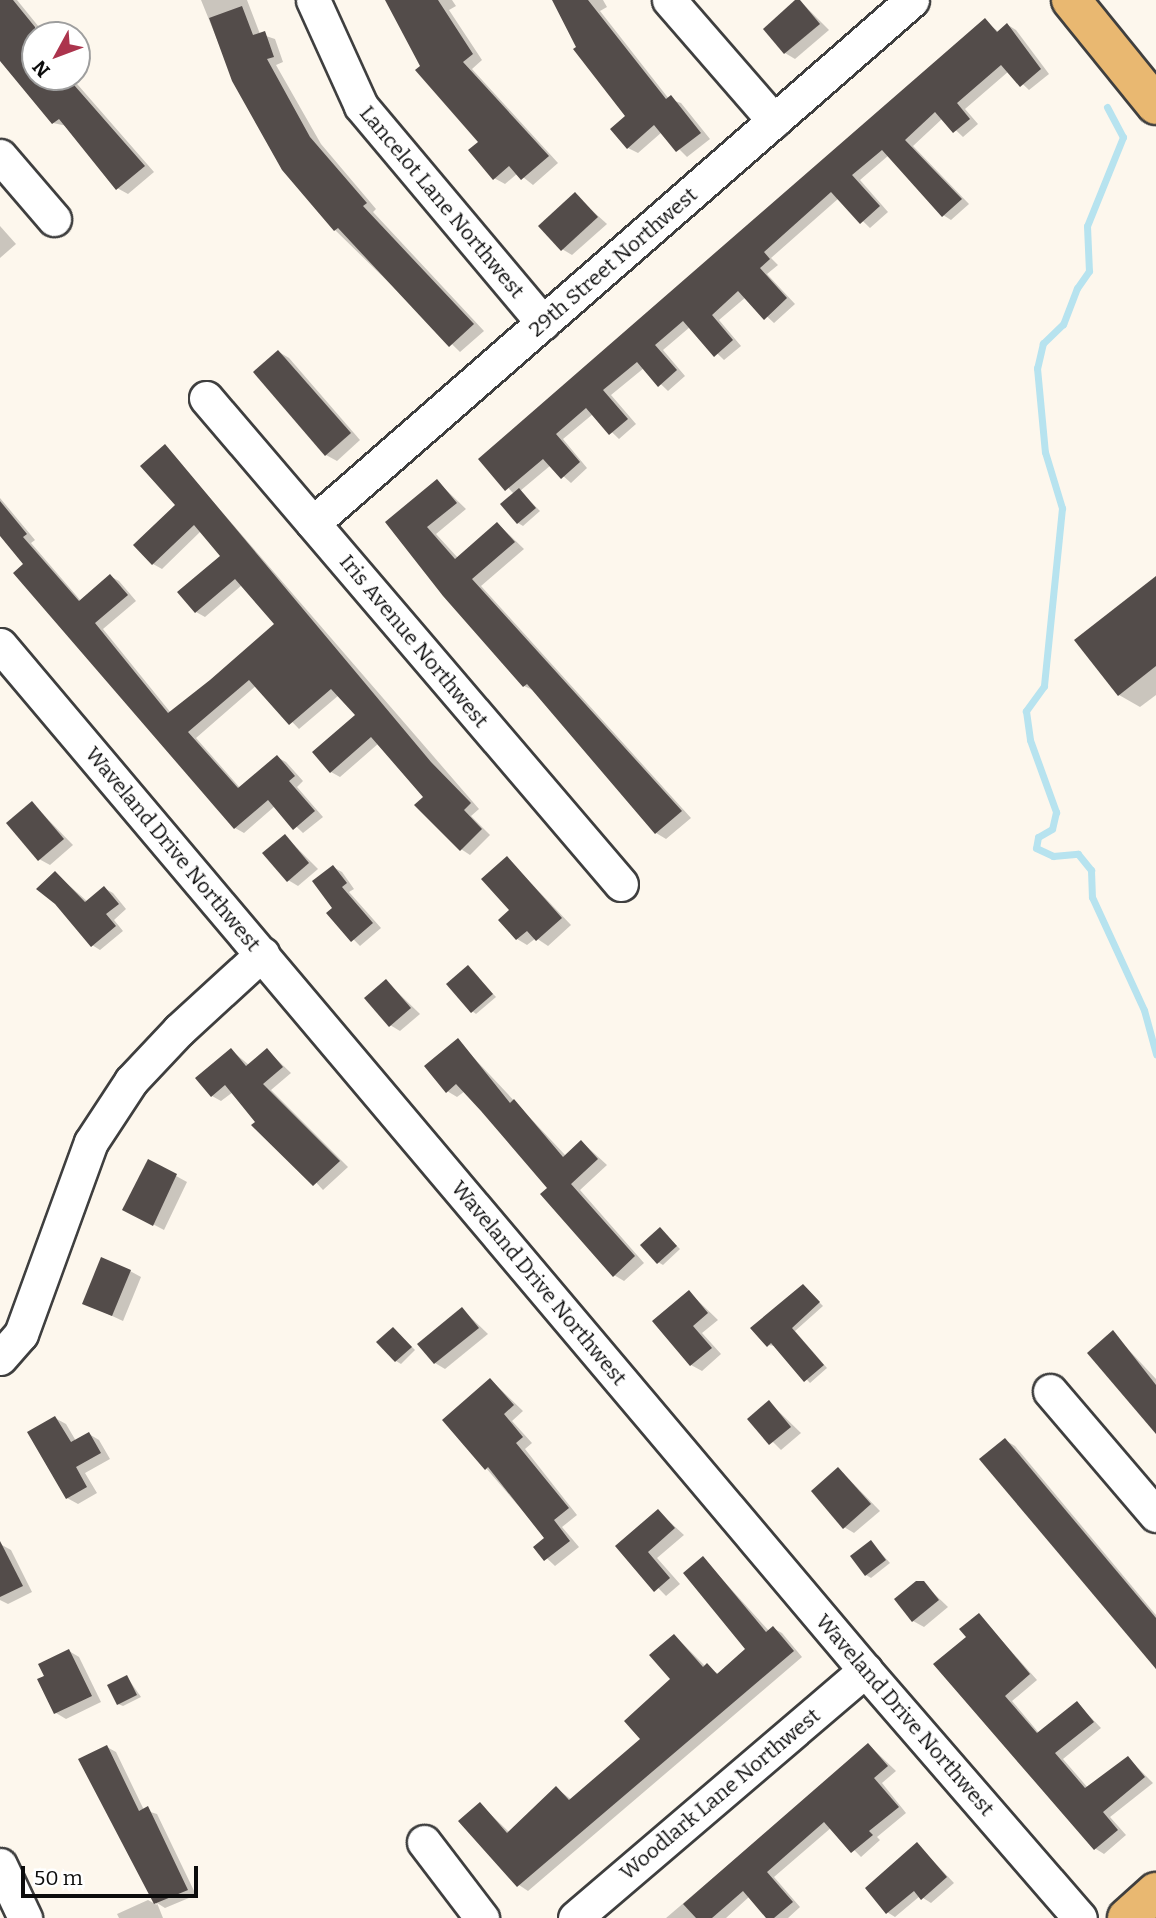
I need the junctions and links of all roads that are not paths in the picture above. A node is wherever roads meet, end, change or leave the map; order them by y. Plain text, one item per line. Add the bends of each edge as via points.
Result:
1 (313, 0) edge
2 (669, 0) edge
3 (912, 0) edge
4 (1071, 0) edge
5 (1156, 105) edge
6 (774, 121) junction
7 (0, 156) edge
8 (54, 219) dead end
9 (543, 323) junction
10 (206, 398) dead end
11 (313, 523) junction
12 (0, 645) edge
13 (621, 884) dead end
14 (262, 954) junction
15 (0, 1358) edge
16 (1049, 1391) dead end
17 (1156, 1515) edge
18 (865, 1670) junction
19 (424, 1842) dead end
20 (0, 1864) edge
21 (1156, 1892) edge
22 (25, 1918) edge
23 (482, 1918) edge
24 (575, 1918) edge
25 (1080, 1918) edge
26 (1127, 1918) edge

1 - 9 street, Lancelot Lane Northwest via 361,106
2 - 6 street
3 - 6 street, 29th Street Northwest
4 - 5 main road
6 - 9 street, 29th Street Northwest
7 - 8 street
9 - 11 street, 29th Street Northwest
10 - 11 street, Iris Avenue Northwest
11 - 13 street, Iris Avenue Northwest
12 - 14 street, Waveland Drive Northwest
14 - 15 street via 131,1081 91,1142 21,1334
14 - 18 street, Waveland Drive Northwest
16 - 17 street
18 - 24 street, Woodlark Lane Northwest
18 - 25 street, Waveland Drive Northwest
19 - 23 street
20 - 22 street
21 - 26 main road

